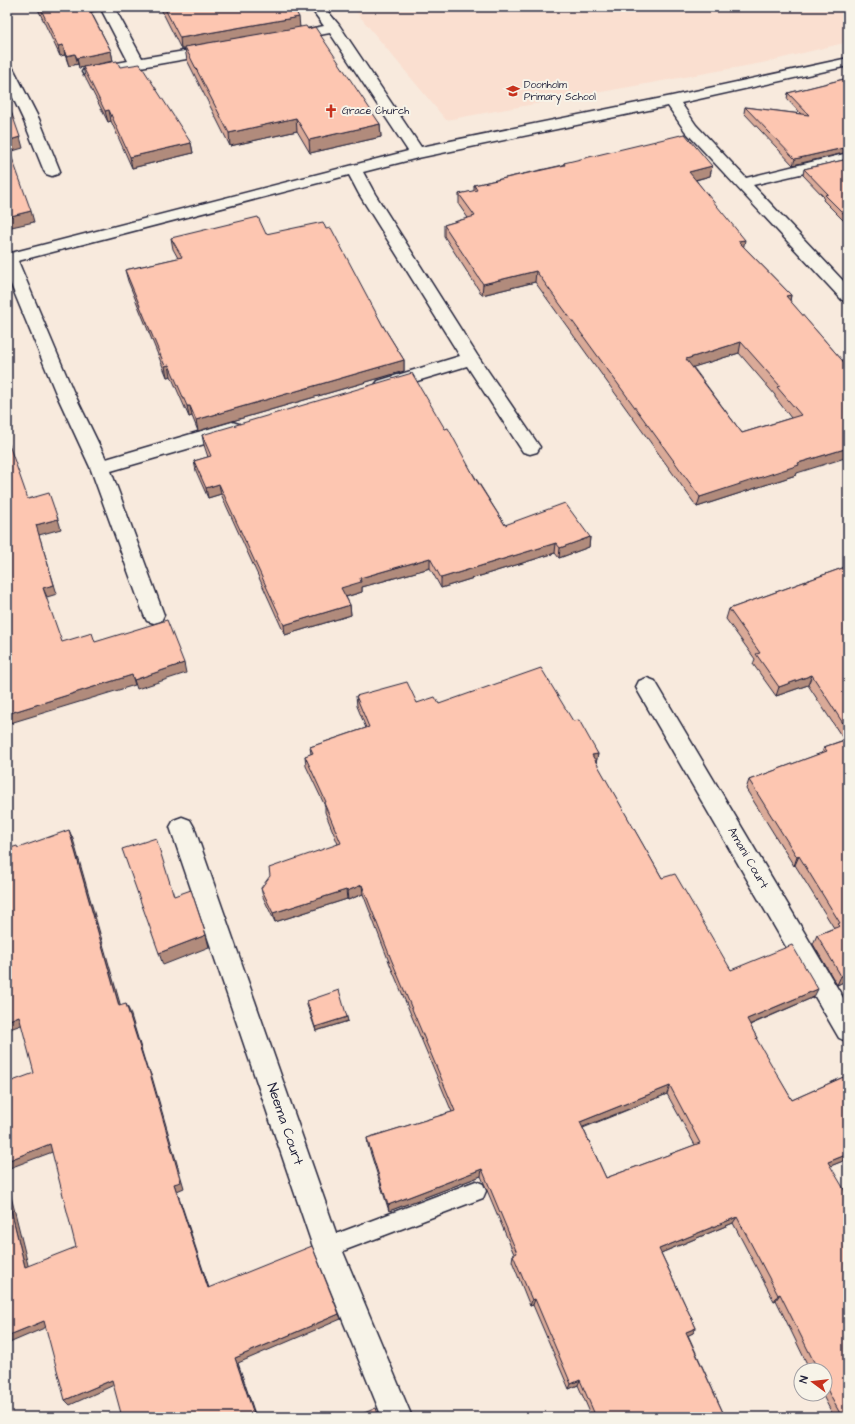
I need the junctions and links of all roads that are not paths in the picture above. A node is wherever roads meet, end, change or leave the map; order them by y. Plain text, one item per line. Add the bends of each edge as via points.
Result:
1 (107, 7) edge
2 (317, 7) edge
3 (334, 28) junction
4 (272, 40) edge
5 (225, 48) edge
6 (848, 62) edge
7 (137, 63) junction
8 (7, 70) edge
9 (86, 72) edge
10 (672, 101) junction
11 (417, 153) junction
12 (848, 158) edge
13 (354, 169) junction
14 (52, 171) dead end
15 (743, 183) junction
16 (8, 259) edge
17 (848, 296) edge
18 (471, 359) junction
19 (366, 390) edge
20 (248, 424) edge
21 (530, 447) dead end
22 (100, 466) junction
23 (154, 615) dead end
24 (647, 687) dead end
25 (182, 827) dead end
26 (848, 1030) edge
27 (476, 1191) dead end
28 (327, 1247) junction
29 (397, 1417) edge

1 - 7 street
2 - 3 street
3 - 4 street
3 - 11 street
5 - 7 street
6 - 10 street
7 - 9 street
8 - 14 street
10 - 11 street
10 - 15 street via 690,128
11 - 13 street
12 - 15 street
13 - 16 street
13 - 18 street via 367,194
15 - 17 street
16 - 22 street via 64,391
18 - 19 street
18 - 21 street
20 - 22 street
22 - 23 street
24 - 26 street, Amani Court
25 - 28 street, Neema Court
27 - 28 lane
28 - 29 street, Neema Court

